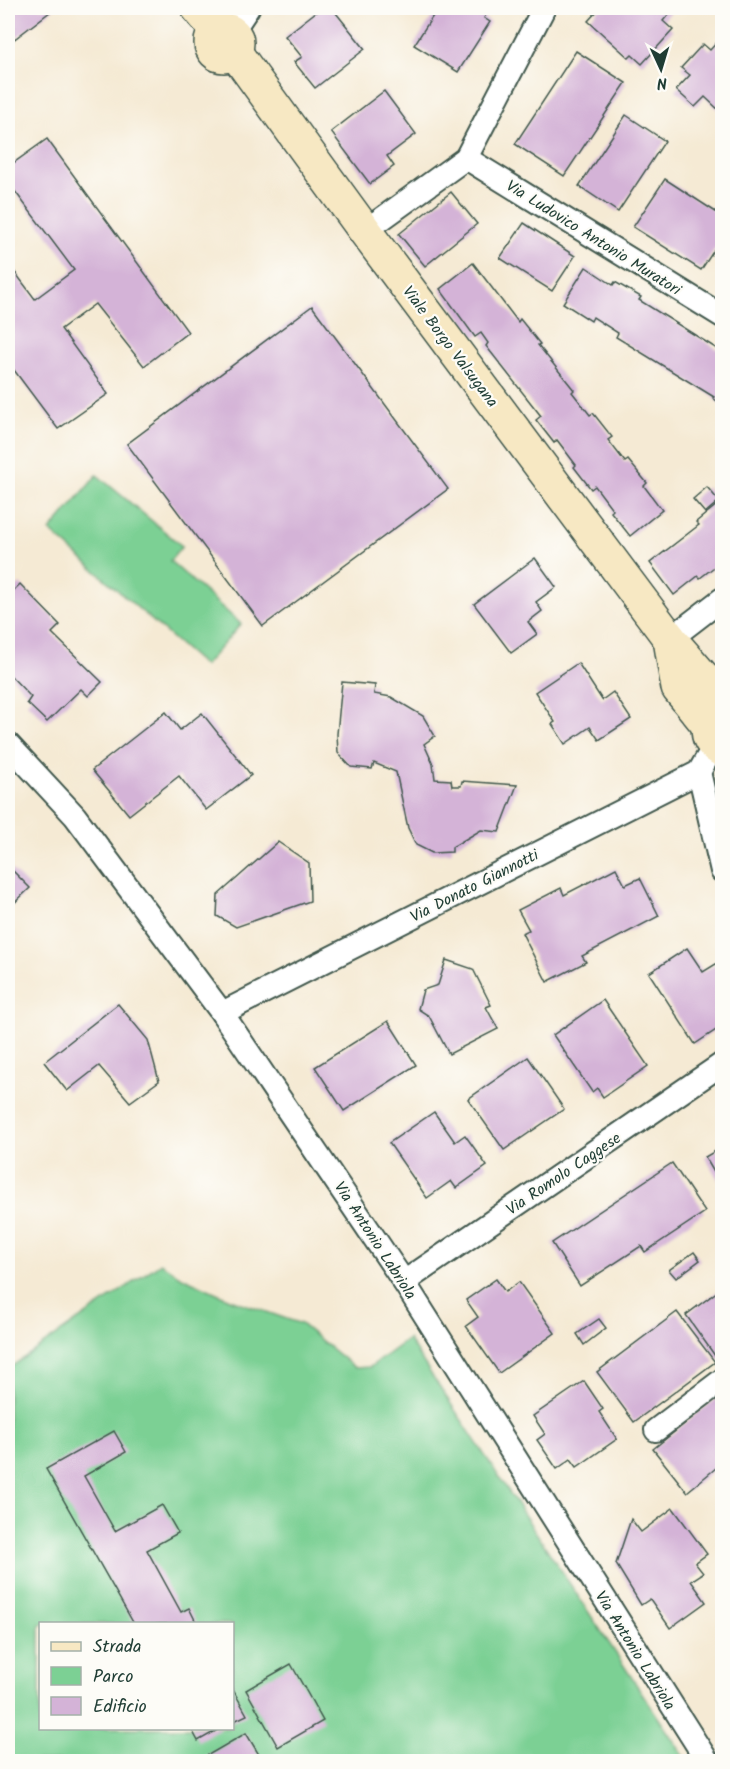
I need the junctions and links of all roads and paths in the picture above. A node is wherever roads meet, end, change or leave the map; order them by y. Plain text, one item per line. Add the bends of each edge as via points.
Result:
1 (544, 8) edge
2 (226, 26) edge
3 (466, 158) junction
4 (365, 231) junction
5 (723, 316) edge
6 (723, 599) edge
7 (670, 639) junction
8 (715, 736) edge
9 (8, 744) edge
10 (723, 872) edge
11 (222, 1013) junction
12 (723, 1064) edge
13 (404, 1282) junction
14 (723, 1380) edge
15 (656, 1430) dead end
16 (708, 1761) edge

1 - 3 street
2 - 4 main road, Viale Borgo Valsugana
3 - 4 street
3 - 5 street, Via Ludovico Antonio Muratori
4 - 7 main road, Viale Borgo Valsugana
6 - 7 street
7 - 8 main road, Viale Borgo Valsugana via 678,688
8 - 10 street
8 - 11 street, Via Donato Giannotti
9 - 11 street, Via Antonio Labriola via 75,816
11 - 13 street, Via Antonio Labriola
12 - 13 street, Via Romolo Caggese
13 - 16 street, Via Antonio Labriola
14 - 15 street

